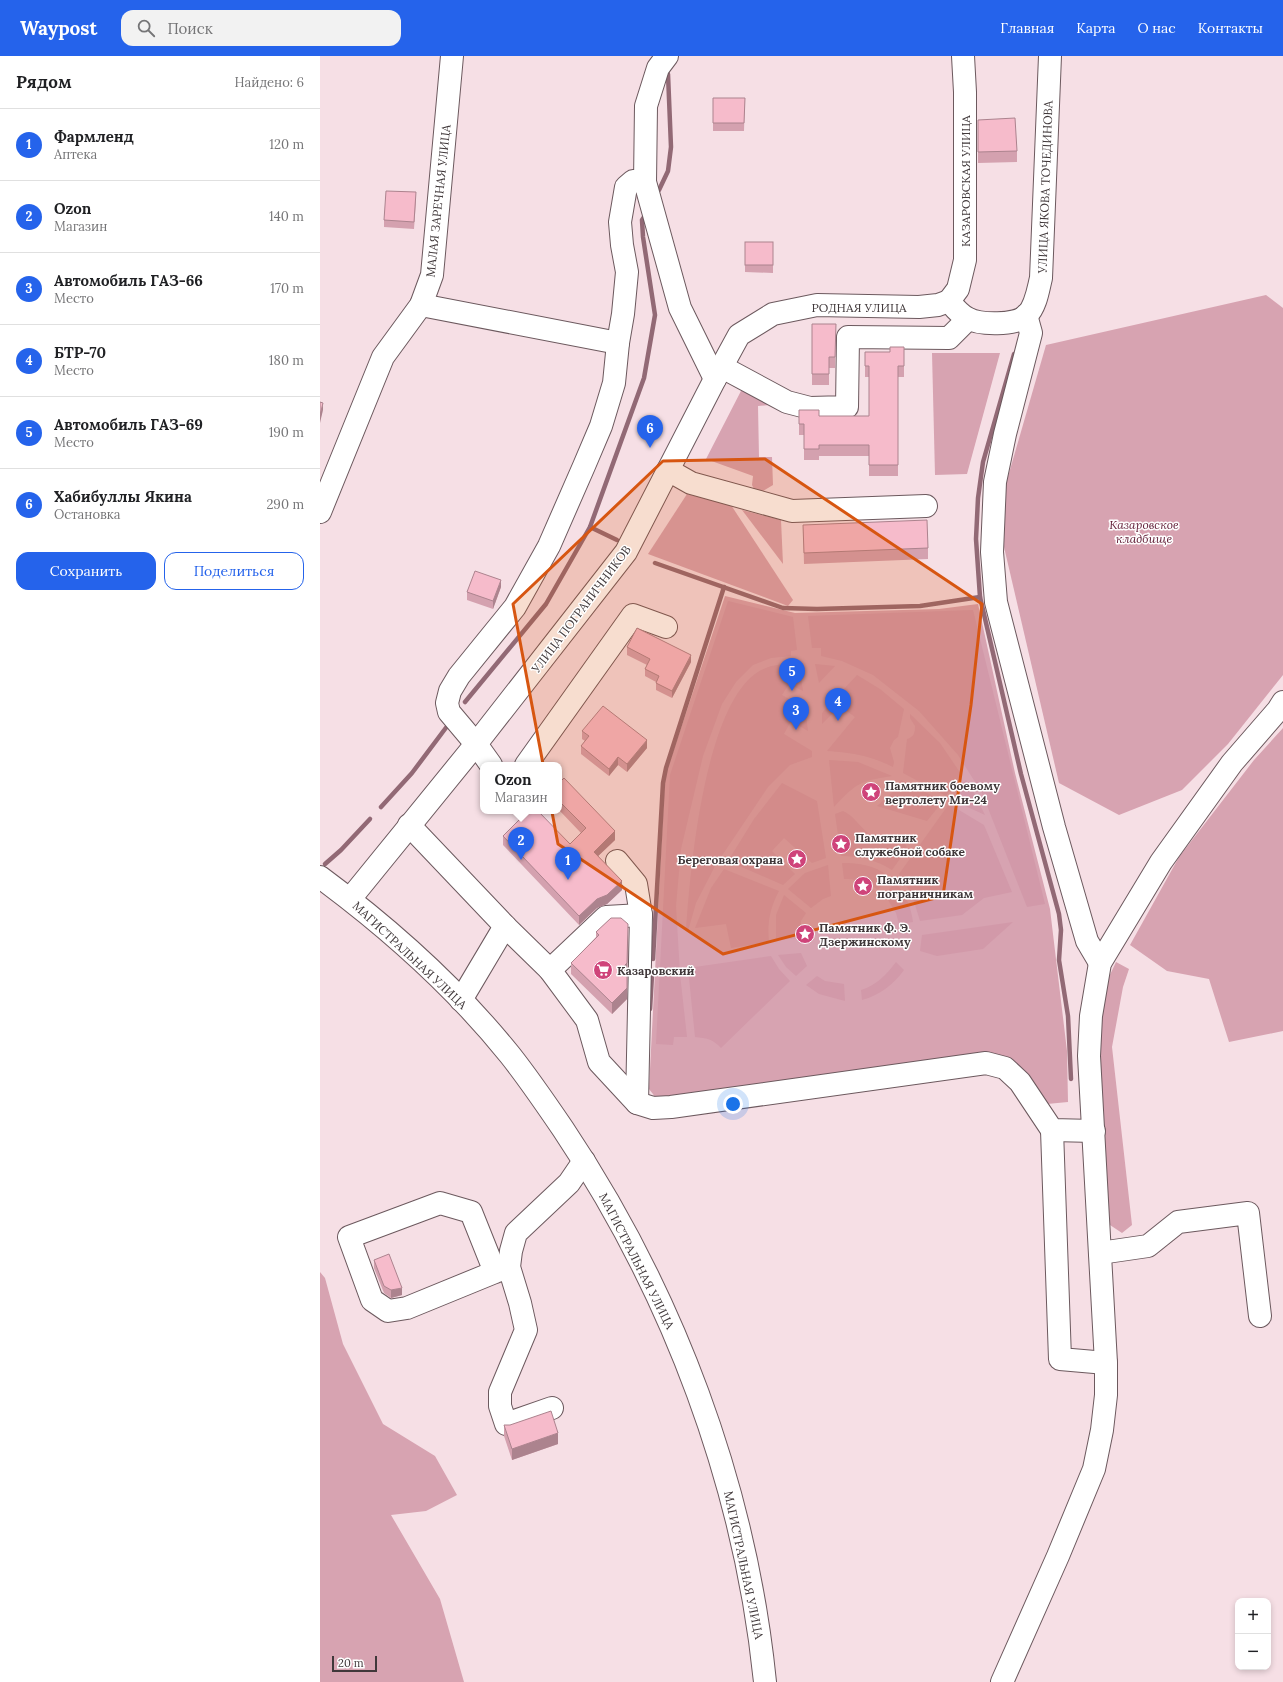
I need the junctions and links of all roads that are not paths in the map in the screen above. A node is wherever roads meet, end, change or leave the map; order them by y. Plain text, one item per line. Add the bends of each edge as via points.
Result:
1 (452, 56) edge
2 (667, 56) edge
3 (963, 56) edge
4 (1050, 56) edge
5 (645, 182) junction
6 (948, 301) junction
7 (421, 305) junction
8 (1026, 315) junction
9 (968, 319) junction
10 (618, 343) junction
11 (718, 373) junction
12 (668, 470) junction
13 (926, 506) dead end
14 (320, 512) edge
15 (666, 627) dead end
16 (1283, 702) edge
17 (476, 744) junction
18 (490, 762) edge
19 (528, 762) edge
20 (409, 825) junction
21 (617, 861) dead end
22 (320, 877) edge
23 (350, 899) junction
24 (641, 915) junction
25 (504, 926) junction
26 (1100, 963) junction
27 (550, 970) junction
28 (461, 1000) junction
29 (637, 1103) junction
30 (1052, 1130) junction
31 (1094, 1131) junction
32 (584, 1161) junction
33 (1100, 1253) junction
34 (502, 1270) junction
35 (1260, 1316) dead end
36 (1106, 1363) junction
37 (552, 1408) dead end
38 (765, 1682) edge
39 (1002, 1682) edge

1 - 7 street, МАЛАЯ ЗАРЕЧНАЯ УЛИЦА via 432,275
2 - 5 street via 658,68 646,106
3 - 6 street, КАЗАРОВСКАЯ УЛИЦА via 966,92 965,260 958,289
4 - 8 street, УЛИЦА ЯКОВА ТОЧЕДИНОВА via 1041,278 1035,303
5 - 10 street via 633,182 626,187 623,198 620,222 627,272
5 - 11 street via 680,308
6 - 9 street
6 - 11 street, РОДНАЯ УЛИЦА via 919,307 816,305 773,314 739,335
7 - 10 street
7 - 14 street, МАЛАЯ ЗАРЕЧНАЯ УЛИЦА via 383,357
8 - 9 street via 1007,323 984,323
8 - 26 street via 1031,333 995,482 992,552 996,602 1054,827 1087,941
9 - 11 street via 949,338 848,337 847,407 810,408 787,402
10 - 17 street via 614,383 601,426 549,546 515,607 459,676 450,691 447,703 449,712
11 - 12 street, УЛИЦА ПОГРАНИЧНИКОВ
12 - 13 street via 691,483 792,511
12 - 17 street, УЛИЦА ПОГРАНИЧНИКОВ via 626,552
15 - 19 street via 633,615
16 - 26 street via 1232,763 1161,862
17 - 18 street
17 - 20 street, УЛИЦА ПОГРАНИЧНИКОВ
20 - 23 street, УЛИЦА ПОГРАНИЧНИКОВ
20 - 25 street
21 - 24 street via 636,884
22 - 23 street, МАГИСТРАЛЬНАЯ УЛИЦА
23 - 28 street, МАГИСТРАЛЬНАЯ УЛИЦА
24 - 27 street via 606,917
24 - 29 street
25 - 27 street
25 - 28 street
26 - 31 street via 1091,1016 1089,1056
27 - 29 street via 587,1020 599,1062
28 - 32 street, МАГИСТРАЛЬНАЯ УЛИЦА via 510,1055
29 - 30 street via 653,1108 671,1107 986,1063 1005,1068 1020,1082
30 - 31 street
30 - 36 street via 1060,1359
31 - 33 street
32 - 34 street via 569,1183 516,1234
32 - 38 street, МАГИСТРАЛЬНАЯ УЛИЦА via 619,1220 649,1279 701,1403 724,1473 740,1535 755,1608
33 - 35 street via 1148,1246 1178,1222 1248,1213
33 - 36 street
34 - 34 street via 407,1308 388,1311 372,1300 349,1237 440,1202 471,1212
34 - 37 street via 520,1303 526,1330 500,1392 500,1406 506,1424
36 - 39 street via 1106,1395 1094,1469

